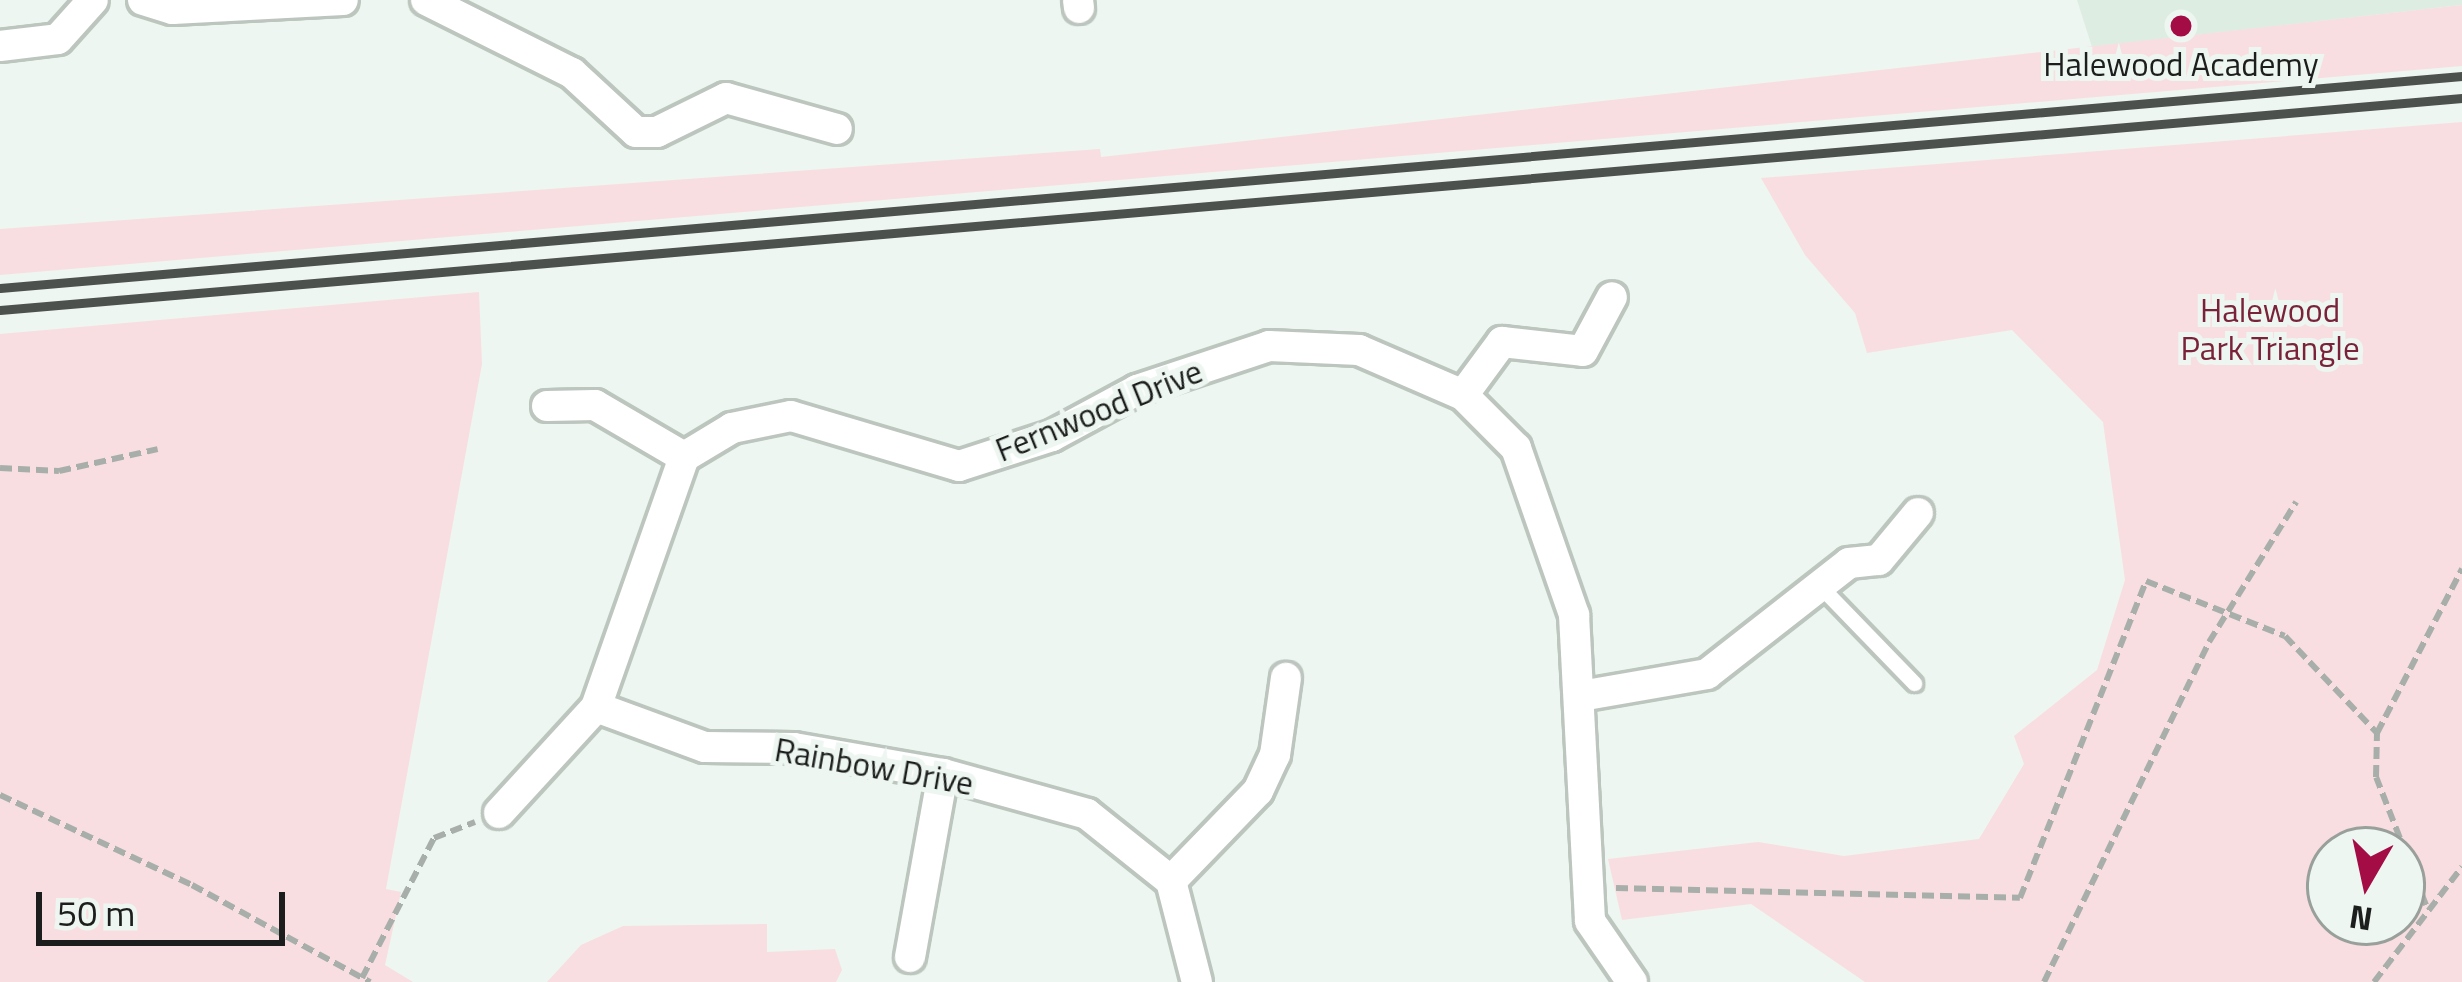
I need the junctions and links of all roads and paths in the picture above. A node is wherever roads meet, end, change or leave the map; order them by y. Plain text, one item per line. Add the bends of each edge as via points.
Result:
1 (93, 0) edge
2 (143, 0) edge
3 (343, 0) edge
4 (426, 0) edge
5 (0, 46) edge
6 (837, 129) dead end
7 (1612, 296) dead end
8 (1463, 395) junction
9 (547, 406) dead end
10 (158, 449) dead end
11 (684, 457) junction
12 (0, 468) edge
13 (2296, 502) dead end
14 (1918, 512) dead end
15 (2462, 569) edge
16 (1822, 587) junction
17 (2226, 613) junction
18 (1286, 678) dead end
19 (1914, 683) dead end
20 (1581, 696) junction
21 (596, 707) junction
22 (2377, 733) junction
23 (943, 774) junction
24 (0, 795) edge
25 (500, 813) joint
26 (2395, 826) edge
27 (2462, 867) edge
28 (1171, 881) junction
29 (1648, 892) dead end
30 (2426, 905) edge
31 (2398, 946) edge
32 (910, 957) dead end
33 (366, 980) edge
34 (1197, 982) edge
35 (1632, 982) edge
36 (2044, 982) edge
37 (2374, 982) edge

1 - 5 street via 58,39
2 - 3 street via 173,9
4 - 6 street via 572,73 636,132 657,132 726,98
7 - 8 street via 1583,351 1502,342
8 - 11 street, Fernwood Drive via 1359,350 1269,346 1137,390 1052,436 959,466 791,416 732,428
8 - 20 street, Fernwood Drive via 1516,448 1556,549 1574,615
9 - 11 street via 596,405
10 - 12 path via 59,471
11 - 21 street
13 - 17 path
14 - 16 street via 1879,560 1849,562
15 - 22 path
16 - 19 lane
16 - 20 street via 1706,674
17 - 22 path via 2285,636
17 - 29 path via 2146,581 2020,898
17 - 36 path
18 - 28 street via 1275,754 1258,791
20 - 35 street, Fernwood Drive via 1590,921
21 - 23 street, Rainbow Drive via 705,746 794,748
21 - 25 street
22 - 26 path via 2376,777
23 - 28 street, Rainbow Drive via 1087,814
23 - 32 street
24 - 33 path
25 - 33 path via 434,838
27 - 30 path
28 - 34 street
31 - 37 path

